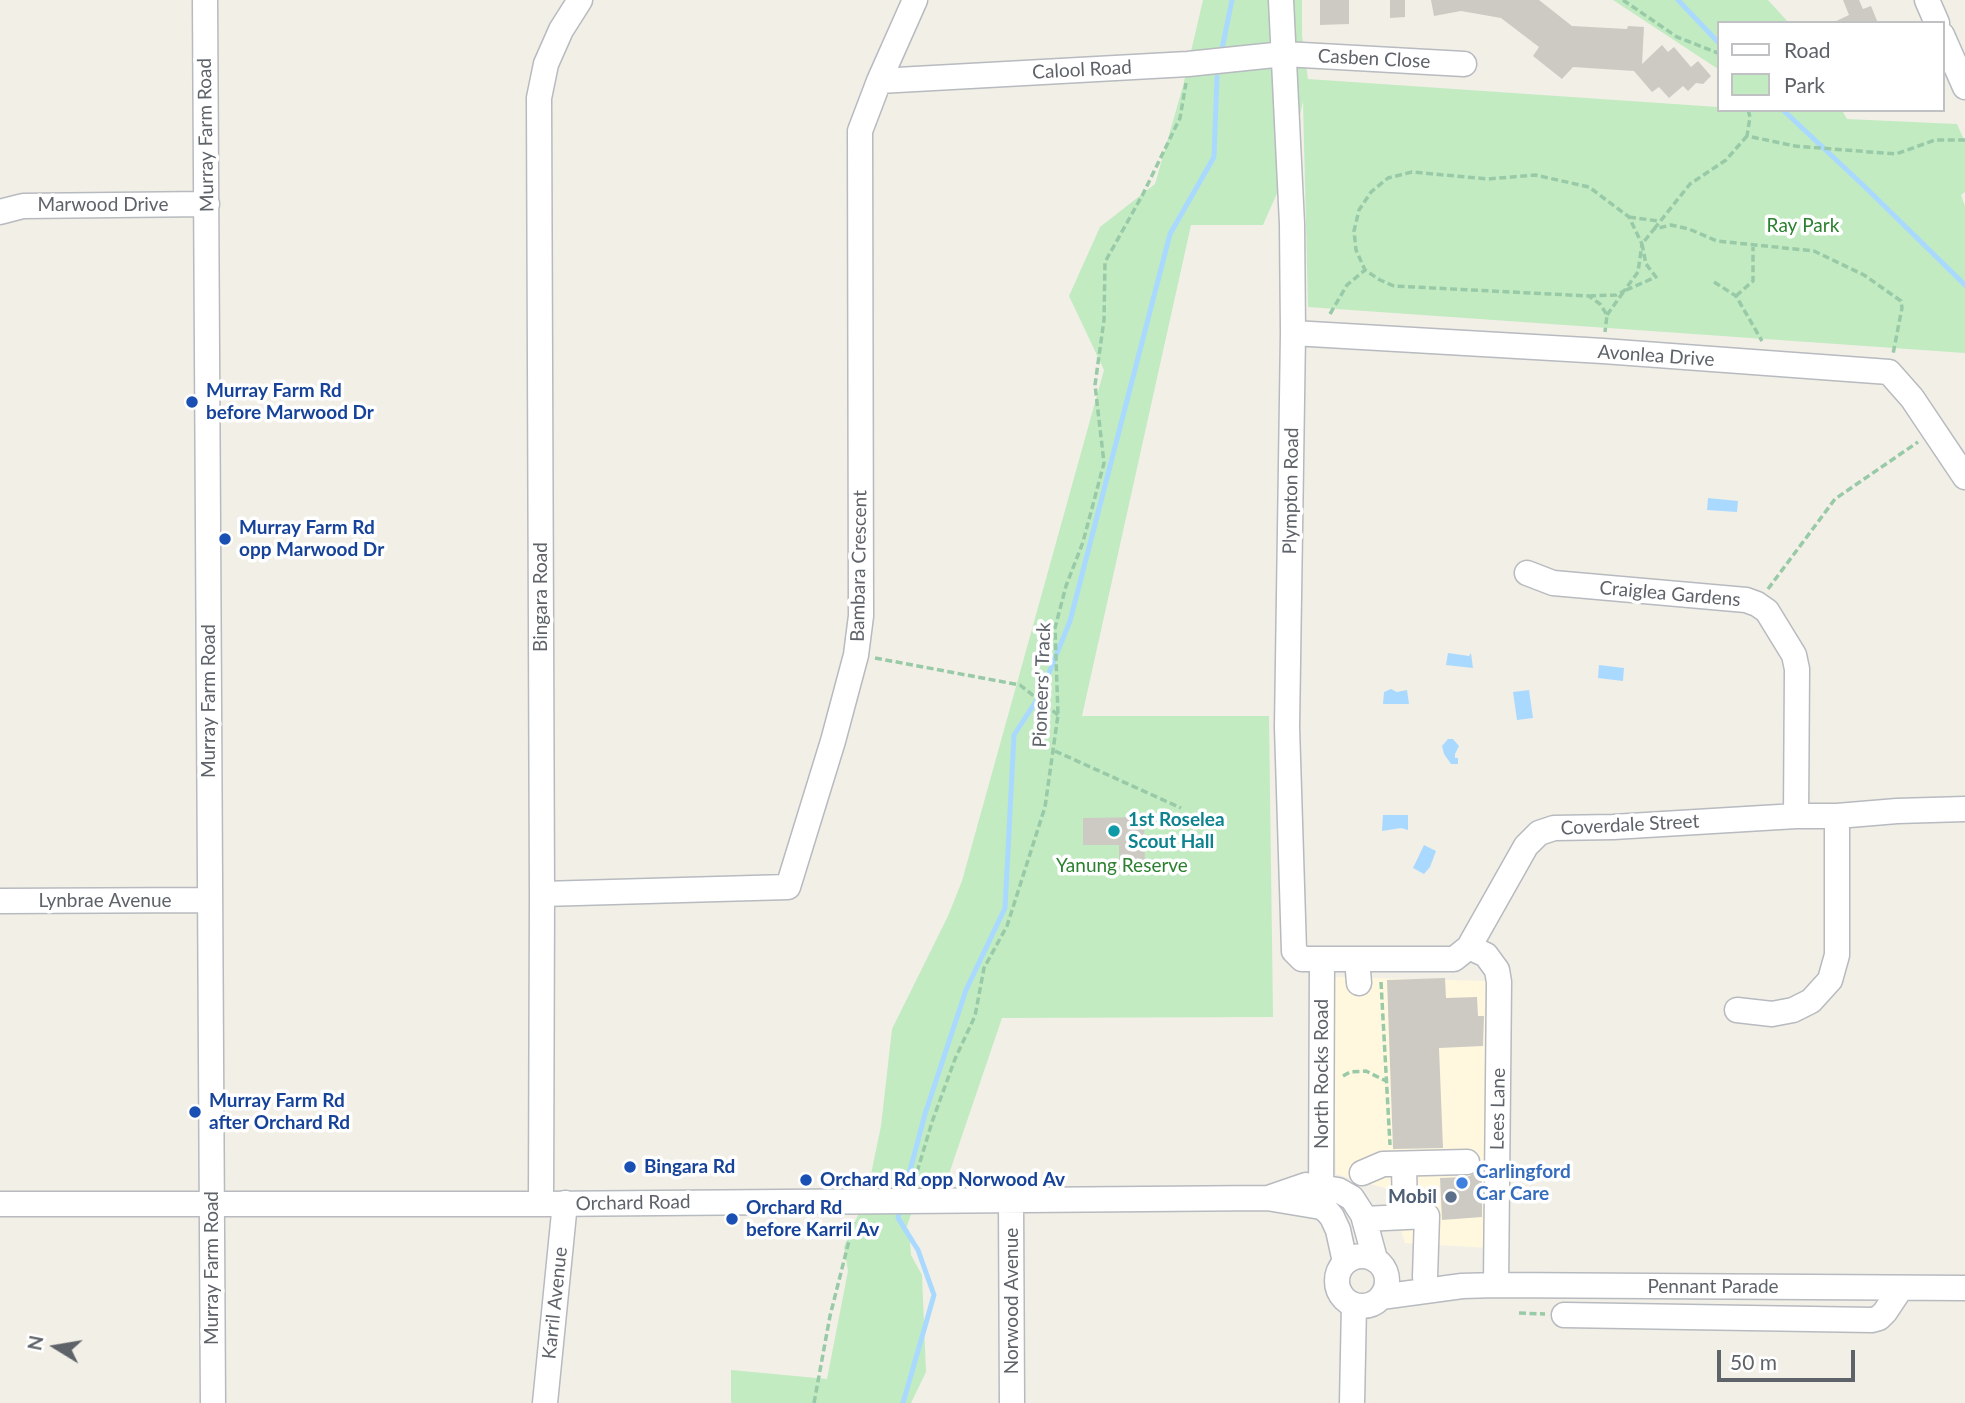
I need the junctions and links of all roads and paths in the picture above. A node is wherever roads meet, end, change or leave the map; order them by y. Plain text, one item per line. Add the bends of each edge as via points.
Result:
1 (205, 0) edge
2 (580, 0) edge
3 (915, 0) edge
4 (1281, 0) edge
5 (1623, 0) edge
6 (1927, 0) edge
7 (1936, 21) edge
8 (1944, 40) edge
9 (1716, 52) edge
10 (1284, 54) junction
11 (1188, 64) junction
12 (1464, 64) dead end
13 (878, 81) junction
14 (1965, 87) edge
15 (1749, 112) edge
16 (1747, 136) junction
17 (1965, 140) edge
18 (207, 204) junction
19 (0, 212) edge
20 (1629, 217) junction
21 (1658, 221) junction
22 (1654, 229) junction
23 (1642, 244) junction
24 (1753, 247) junction
25 (1365, 270) junction
26 (1714, 282) dead end
27 (1624, 291) junction
28 (1589, 296) junction
29 (1736, 296) junction
30 (1607, 315) junction
31 (1293, 333) junction
32 (1318, 334) junction
33 (1603, 351) junction
34 (1776, 365) junction
35 (1889, 372) junction
36 (1934, 431) junction
37 (1965, 477) edge
38 (1527, 573) dead end
39 (1757, 604) junction
40 (856, 655) junction
41 (1058, 715) junction
42 (1054, 751) junction
43 (1181, 808) dead end
44 (1965, 809) edge
45 (1796, 816) junction
46 (1837, 816) junction
47 (542, 894) junction
48 (210, 900) junction
49 (0, 901) edge
50 (1469, 947) junction
51 (1322, 960) junction
52 (1358, 971) junction
53 (1737, 1010) dead end
54 (1342, 1077) dead end
55 (1386, 1081) junction
56 (1467, 1162) dead end
57 (1398, 1164) junction
58 (914, 1193) junction
59 (1321, 1197) junction
60 (883, 1200) junction
61 (1011, 1200) junction
62 (553, 1203) junction
63 (0, 1204) edge
64 (211, 1205) junction
65 (1358, 1208) junction
66 (1405, 1217) junction
67 (1345, 1262) junction
68 (1380, 1265) junction
69 (1425, 1277) junction
70 (1496, 1285) junction
71 (1462, 1286) junction
72 (1901, 1288) junction
73 (1965, 1288) edge
74 (1381, 1297) junction
75 (1354, 1305) junction
76 (1564, 1315) dead end
77 (213, 1403) edge
78 (545, 1403) edge
79 (814, 1403) edge
80 (1012, 1403) edge
81 (1352, 1403) edge

1 - 18 street, Murray Farm Road
2 - 47 street, Bingara Road via 546,64 539,97
3 - 13 street, Bambara Crescent
4 - 10 street, Plympton Road
5 - 9 path via 1677,37
6 - 7 street
8 - 14 street
10 - 11 street, Calool Road
10 - 12 street, Casben Close
10 - 31 street, Plympton Road
11 - 13 street, Calool Road
11 - 41 path, Pioneers' Track via 1180,118 1105,262 1104,320 1095,385 1104,463 1055,628
13 - 40 street, Bambara Crescent via 860,131 861,616
15 - 16 path
16 - 17 path via 1814,148 1896,154 1934,139
16 - 21 path via 1726,160 1690,184
18 - 19 street, Marwood Drive via 23,206
18 - 48 street, Murray Farm Road
20 - 21 path
20 - 23 path
20 - 25 path via 1589,187 1535,175 1488,179 1401,173 1388,177 1359,210 1354,231
21 - 22 path
22 - 23 path
22 - 24 path via 1671,225 1717,241
23 - 27 path via 1638,272
23 - 27 path via 1646,264 1656,277
24 - 29 path via 1753,281
24 - 35 path via 1814,251 1856,270 1901,301
25 - 28 path via 1394,286
25 - 32 path via 1347,285
26 - 29 path
27 - 28 path
27 - 30 path
28 - 30 path
29 - 34 path
30 - 33 path
31 - 32 street, Avonlea Drive
31 - 51 street, Plympton Road via 1287,727 1294,951 1302,960
32 - 33 street, Avonlea Drive
33 - 34 street, Avonlea Drive
34 - 35 street, Avonlea Drive
35 - 36 street
36 - 37 street
36 - 39 path via 1835,499
38 - 39 street, Craiglea Gardens via 1553,583
39 - 45 street, Craiglea Gardens via 1770,615 1796,662
40 - 41 path via 1020,685
40 - 47 street, Bambara Crescent via 788,887
41 - 42 path, Pioneers' Track
42 - 43 path
42 - 58 path, Pioneers' Track via 1045,807 1029,861 1007,926 984,968 975,1016 936,1109
44 - 46 street, Coverdale Street
45 - 46 street, Coverdale Street
45 - 50 street, Coverdale Street via 1546,830 1526,846
46 - 53 street via 1837,955 1830,980 1811,1001 1793,1010 1772,1014
47 - 62 street, Bingara Road
48 - 49 street, Lynbrae Avenue
48 - 64 street, Murray Farm Road
50 - 52 street via 1454,958
50 - 70 street, Lees Lane via 1486,955 1499,982
51 - 52 street
51 - 59 street, North Rocks Road
52 - 55 path via 1381,970
54 - 55 path via 1366,1071
55 - 57 path
56 - 57 street
57 - 65 street via 1363,1168
57 - 66 street
58 - 60 street, Orchard Road
58 - 61 street, Orchard Road
59 - 61 street, Orchard Road
59 - 65 street via 1338,1190
59 - 67 street via 1338,1230
60 - 62 street, Orchard Road
60 - 79 path via 855,1218
61 - 80 street, Norwood Avenue
62 - 64 street, Orchard Road
62 - 78 street, Karril Avenue
63 - 64 street, Orchard Road
64 - 77 street, Murray Farm Road
65 - 66 street
65 - 68 street
66 - 69 street via 1427,1216
67 - 68 street via 1359,1256
67 - 75 street via 1336,1283 1342,1297
68 - 69 street, Pennant Parade
68 - 74 street via 1387,1287
69 - 71 street, Pennant Parade
70 - 71 street, Pennant Parade
70 - 72 street, Pennant Parade
71 - 74 street, Pennant Parade
72 - 73 street, Pennant Parade
72 - 76 street via 1885,1312 1872,1320
74 - 75 street via 1369,1305
75 - 81 street

